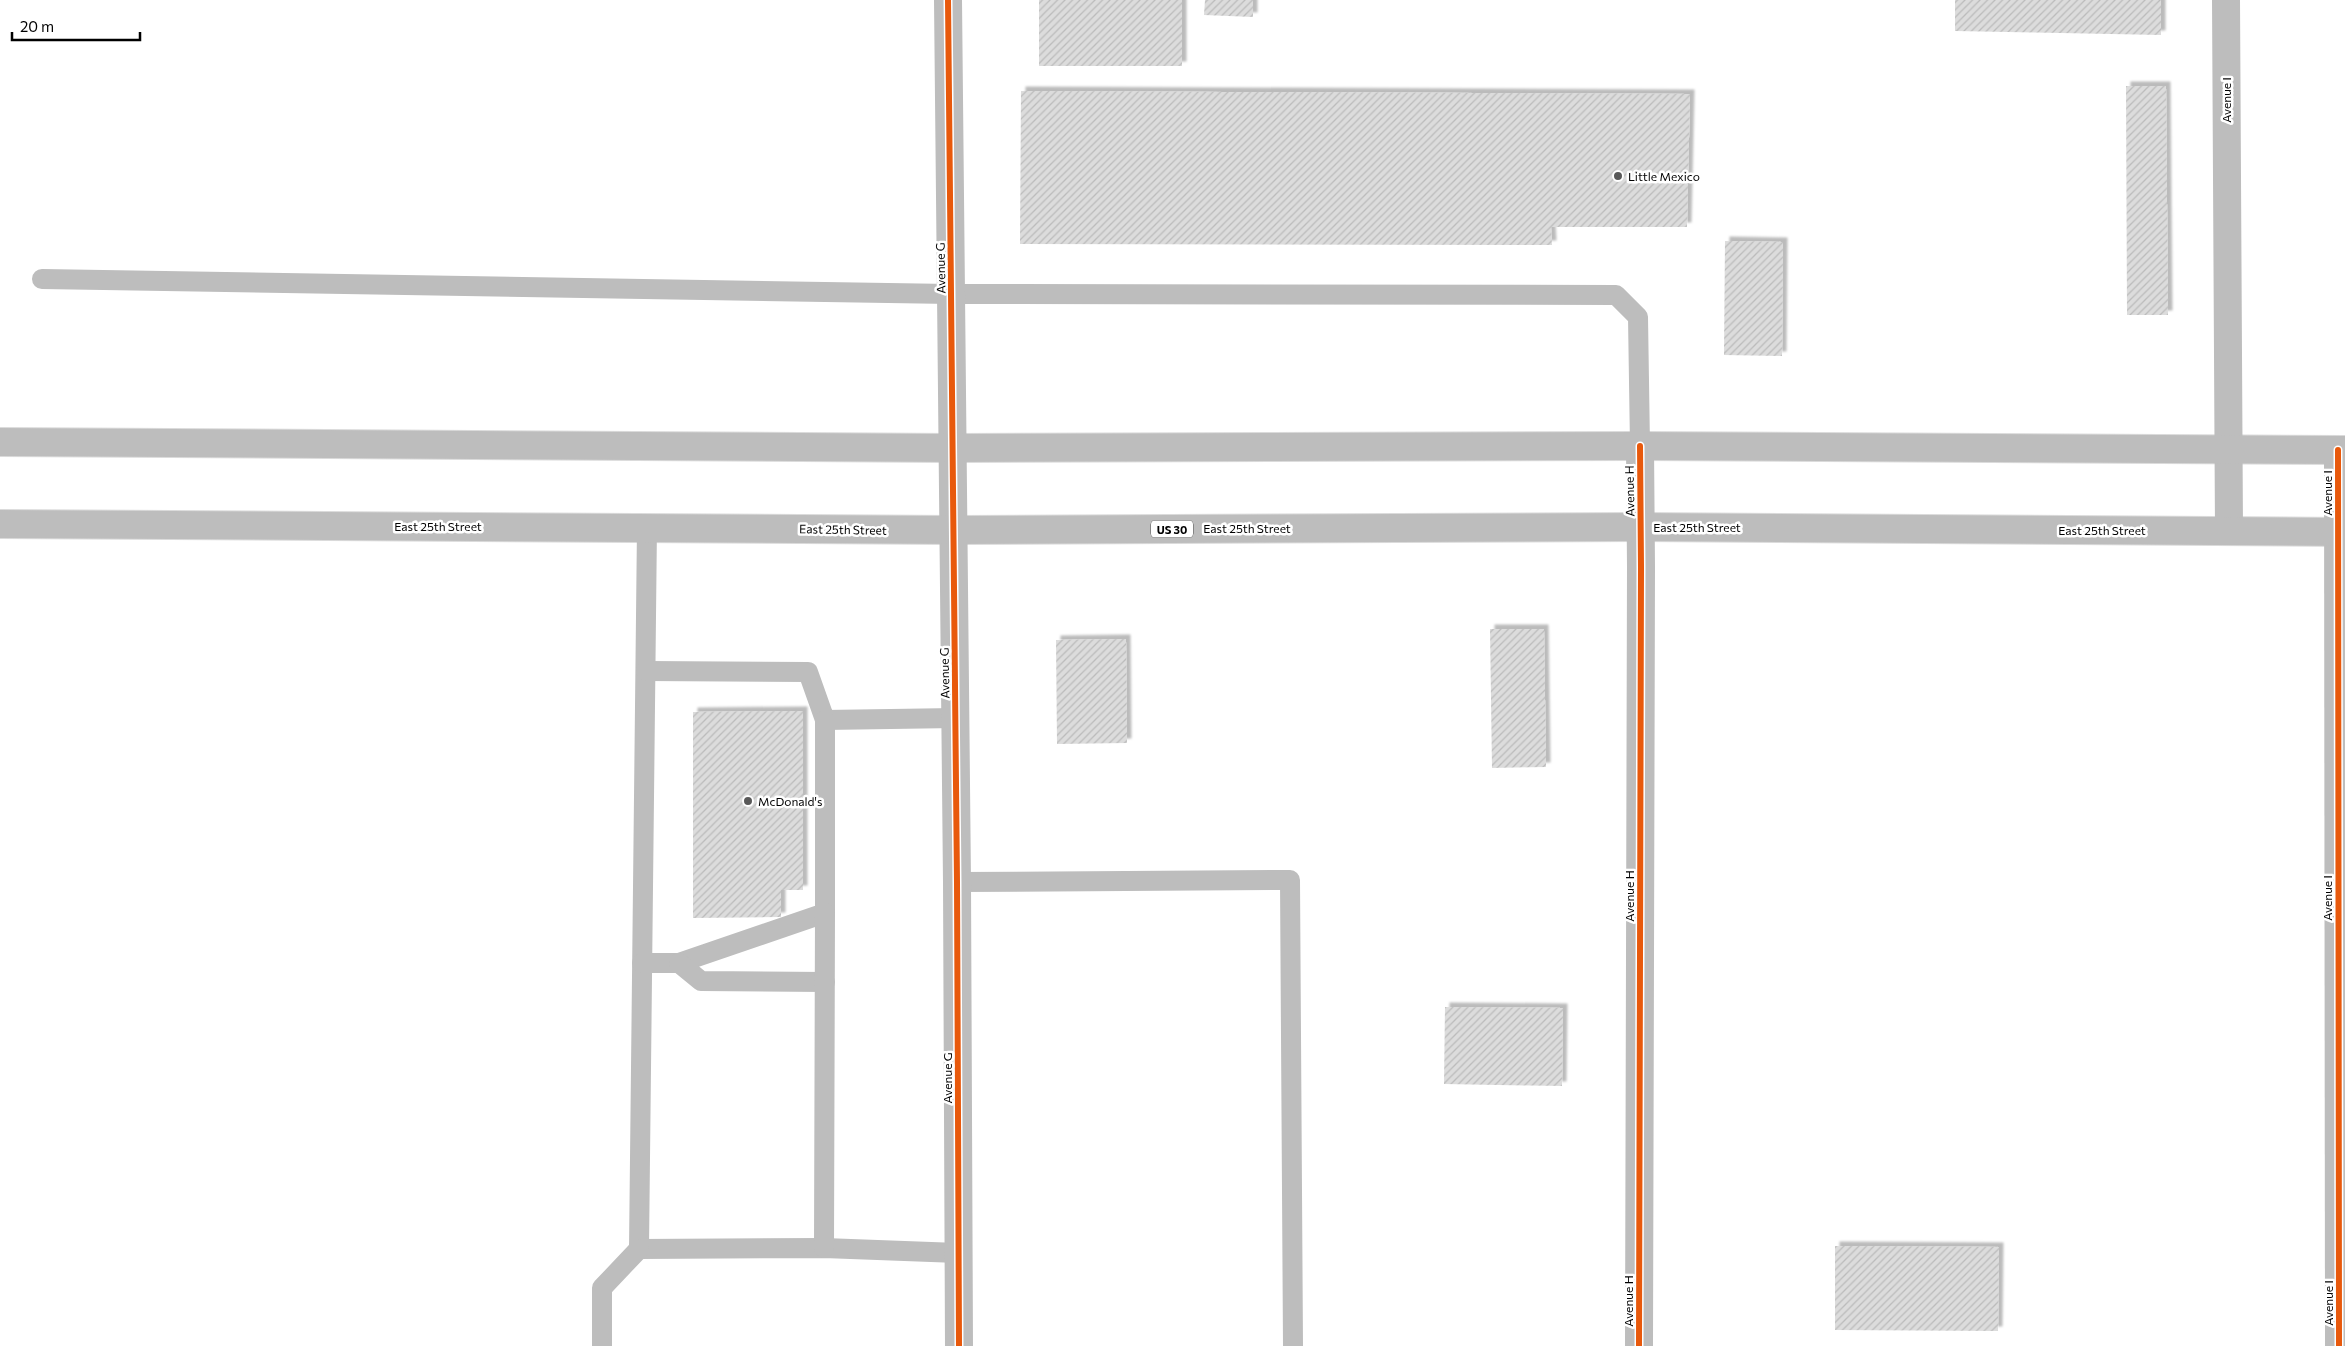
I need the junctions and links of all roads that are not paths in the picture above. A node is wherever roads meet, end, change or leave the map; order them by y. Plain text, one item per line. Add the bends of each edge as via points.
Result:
1 (948, 0) edge
2 (2226, 0) edge
3 (42, 279) dead end
4 (951, 294) junction
5 (0, 442) edge
6 (1640, 446) junction
7 (952, 448) junction
8 (2228, 450) junction
9 (2342, 450) edge
10 (0, 524) edge
11 (647, 526) junction
12 (1641, 527) junction
13 (954, 530) junction
14 (2229, 531) junction
15 (2341, 532) edge
16 (646, 670) junction
17 (956, 718) junction
18 (825, 720) junction
19 (957, 882) junction
20 (825, 913) junction
21 (642, 963) junction
22 (679, 963) junction
23 (825, 982) junction
24 (2342, 1122) edge
25 (824, 1248) junction
26 (639, 1249) junction
27 (958, 1253) junction
28 (2342, 1269) edge
29 (602, 1346) edge
30 (959, 1346) edge
31 (1293, 1346) edge
32 (1639, 1346) edge
33 (2339, 1346) edge

1 - 4 main road, Avenue G
2 - 8 main road, Avenue I
3 - 4 lane
4 - 6 lane via 1616,295 1638,317
4 - 7 main road, Avenue G
5 - 7 main road
6 - 7 main road
6 - 8 main road
6 - 12 main road, Avenue H
7 - 13 main road, Avenue G
8 - 9 main road
8 - 14 main road, Avenue I
9 - 15 main road, Avenue I
10 - 11 main road, East 25th Street / US 30
11 - 13 main road, East 25th Street / US 30
11 - 16 lane
12 - 13 main road, East 25th Street / US 30
12 - 14 main road, East 25th Street / US 30
12 - 32 main road, Avenue H
13 - 17 main road, Avenue G
14 - 15 main road, East 25th Street / US 30
15 - 24 main road, Avenue I
16 - 18 lane via 808,672
16 - 21 lane
17 - 18 lane
17 - 19 main road, Avenue G
18 - 20 lane
19 - 27 main road, Avenue G
19 - 31 lane via 1290,880
20 - 22 lane
20 - 23 lane
21 - 22 lane
21 - 26 lane
22 - 23 lane via 701,981
23 - 25 lane
24 - 28 main road, Avenue I
25 - 26 lane
25 - 27 lane
26 - 29 lane via 602,1288
27 - 30 main road, Avenue G
28 - 33 main road, Avenue I

